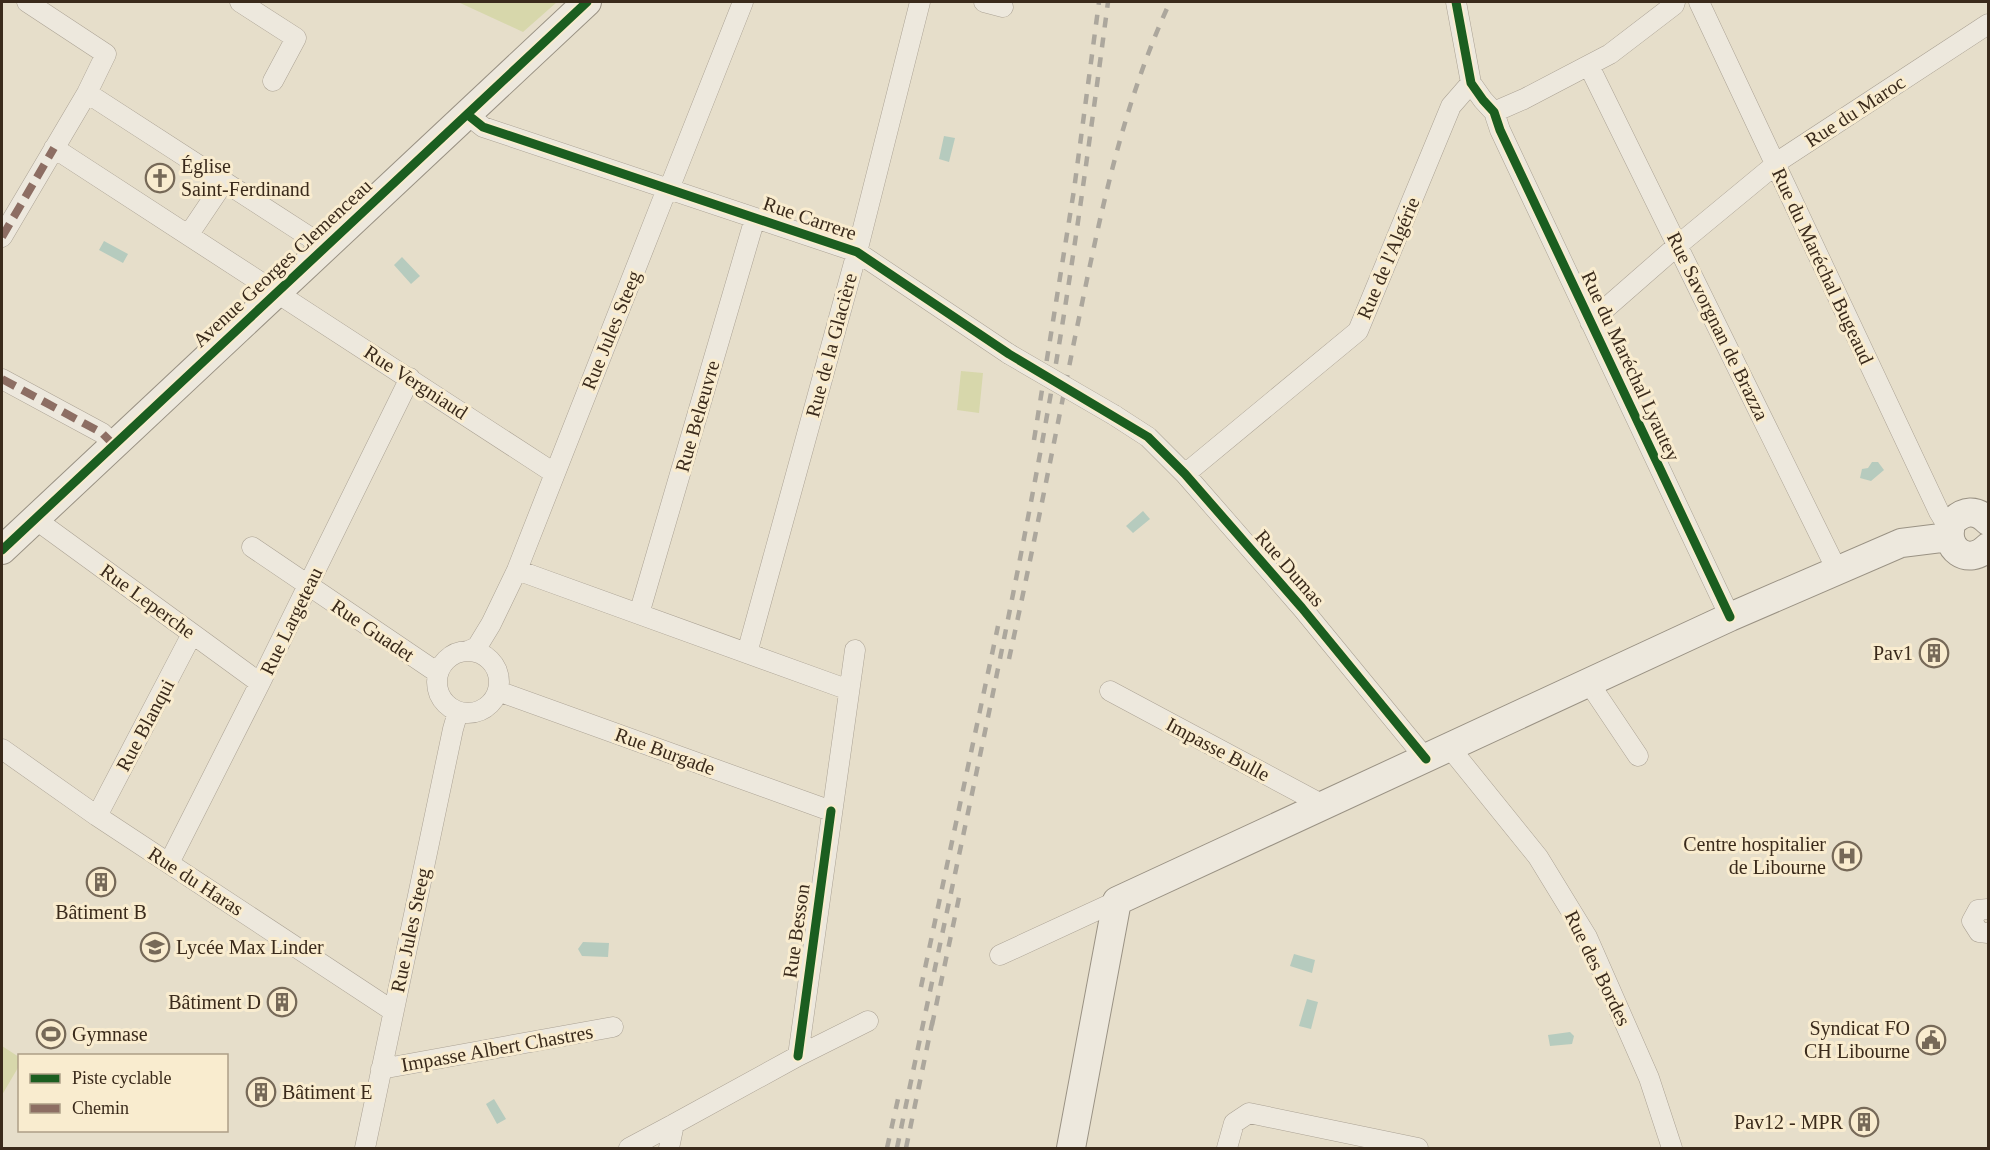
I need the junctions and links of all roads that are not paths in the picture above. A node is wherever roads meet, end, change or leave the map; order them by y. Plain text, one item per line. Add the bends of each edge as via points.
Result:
1 (27, 2) edge
2 (240, 2) edge
3 (587, 2) edge
4 (742, 2) edge
5 (920, 2) edge
6 (984, 2) edge
7 (1456, 2) edge
8 (1675, 2) edge
9 (1699, 2) edge
10 (1003, 7) dead end
11 (1989, 24) edge
12 (1593, 73) junction
13 (273, 81) dead end
14 (1471, 83) junction
15 (87, 93) junction
16 (468, 115) junction
17 (1497, 121) junction
18 (54, 148) junction
19 (1775, 164) junction
20 (224, 182) junction
21 (669, 189) junction
22 (755, 218) junction
23 (189, 234) junction
24 (2, 237) edge
25 (1678, 245) junction
26 (325, 247) junction
27 (857, 252) junction
28 (277, 291) junction
29 (1590, 322) junction
30 (410, 378) junction
31 (2, 379) edge
32 (1114, 415) joint
33 (114, 445) junction
34 (554, 473) junction
35 (1185, 474) junction
36 (35, 519) junction
37 (1989, 521) edge
38 (1950, 533) junction
39 (252, 547) dead end
40 (1989, 547) edge
41 (2, 550) edge
42 (517, 570) junction
43 (1840, 571) junction
44 (308, 585) junction
45 (639, 614) junction
46 (1730, 617) junction
47 (192, 634) junction
48 (855, 650) dead end
49 (468, 651) junction
50 (747, 653) junction
51 (438, 673) junction
52 (260, 683) junction
53 (1589, 683) junction
54 (849, 690) junction
55 (498, 691) junction
56 (1110, 691) dead end
57 (458, 712) junction
58 (1438, 753) junction
59 (3, 754) edge
60 (1638, 756) dead end
61 (1325, 806) junction
62 (831, 811) junction
63 (97, 816) junction
64 (169, 863) junction
65 (1117, 901) junction
66 (1989, 909) edge
67 (1989, 933) edge
68 (1000, 955) dead end
69 (393, 1011) junction
70 (868, 1021) dead end
71 (613, 1027) dead end
72 (798, 1056) junction
73 (381, 1069) junction
74 (674, 1124) junction
75 (1413, 1148) edge
76 (365, 1149) edge
77 (629, 1149) edge
78 (669, 1149) edge
79 (1071, 1149) edge
80 (1227, 1149) edge
81 (1672, 1149) edge

1 - 15 street via 106,54
2 - 13 street via 296,38
3 - 16 main road, Avenue Georges Clemenceau
4 - 21 street, Rue Jules Steeg
5 - 27 street, Rue de la Glacière
6 - 10 street
7 - 14 street
8 - 12 street via 1610,54
9 - 19 street, Rue du Maréchal Bugeaud
11 - 19 street, Rue du Maroc
12 - 17 street via 1524,99
12 - 25 street, Rue Savorgnan de Brazza
14 - 17 street
14 - 35 street, Rue de l'Algérie via 1451,106 1358,331
15 - 18 street
15 - 20 street
16 - 21 street, Rue Carrere via 483,126
16 - 26 main road, Avenue Georges Clemenceau
17 - 29 street, Rue du Maréchal Lyautey
18 - 23 street, Rue Vergniaud
18 - 24 street
19 - 25 street, Rue du Maroc
19 - 38 street, Rue du Maréchal Bugeaud
20 - 23 street
20 - 26 street
21 - 22 street, Rue Carrere
21 - 34 street, Rue Jules Steeg
22 - 27 street, Rue Carrere
22 - 45 street, Rue Belœuvre
23 - 28 street, Rue Vergniaud
25 - 29 street, Rue du Maroc
25 - 43 street, Rue Savorgnan de Brazza
26 - 28 main road, Avenue Georges Clemenceau
27 - 32 street, Rue Carrere, bridge via 1009,354
27 - 50 street, Rue de la Glacière
28 - 30 street, Rue Vergniaud
28 - 33 main road, Avenue Georges Clemenceau
29 - 46 street, Rue du Maréchal Lyautey
30 - 34 street, Rue Vergniaud
30 - 44 street, Rue Largeteau
31 - 33 street via 102,433
32 - 35 street, Rue Dumas via 1149,437
33 - 36 main road, Avenue Georges Clemenceau
34 - 42 street, Rue Jules Steeg
35 - 58 street, Rue Dumas via 1302,608
36 - 41 main road, Avenue Georges Clemenceau
36 - 47 street, Rue Leperche
37 - 38 main road via 1977,513 1964,513 1952,522
38 - 40 main road via 1952,544 1963,554 1978,555
38 - 43 main road via 1900,543
39 - 44 street, Rue Guadet
42 - 45 street
42 - 49 street, Rue Jules Steeg via 491,624 477,647
43 - 46 main road
44 - 51 street, Rue Guadet
44 - 52 street, Rue Largeteau
45 - 50 street
46 - 53 main road
47 - 52 street, Rue Leperche
47 - 63 street, Rue Blanqui
48 - 54 street, Rue Besson
49 - 51 street via 450,657
49 - 55 street via 491,660 499,674
50 - 54 street
51 - 57 street via 438,692
52 - 64 street, Rue Largeteau
53 - 58 main road
53 - 60 street
54 - 62 street, Rue Besson
55 - 57 street via 487,707 478,712
55 - 62 street, Rue Burgade
56 - 61 street, Impasse Bulle
57 - 69 street, Rue Jules Steeg
58 - 61 main road
58 - 81 street, Rue des Bordes via 1538,857 1587,937 1649,1078
59 - 63 street, Rue du Haras
61 - 65 main road
62 - 72 street, Rue Besson
63 - 64 street, Rue du Haras
64 - 69 street, Rue du Haras
65 - 68 street
65 - 79 main road
66 - 67 street via 1978,910 1972,921 1979,932
69 - 73 street, Rue Jules Steeg
70 - 72 street
71 - 73 street, Impasse Albert Chastres
72 - 74 street
73 - 76 street, Rue Jules Steeg
74 - 77 street
74 - 78 street
75 - 80 street via 1249,1113 1234,1122

